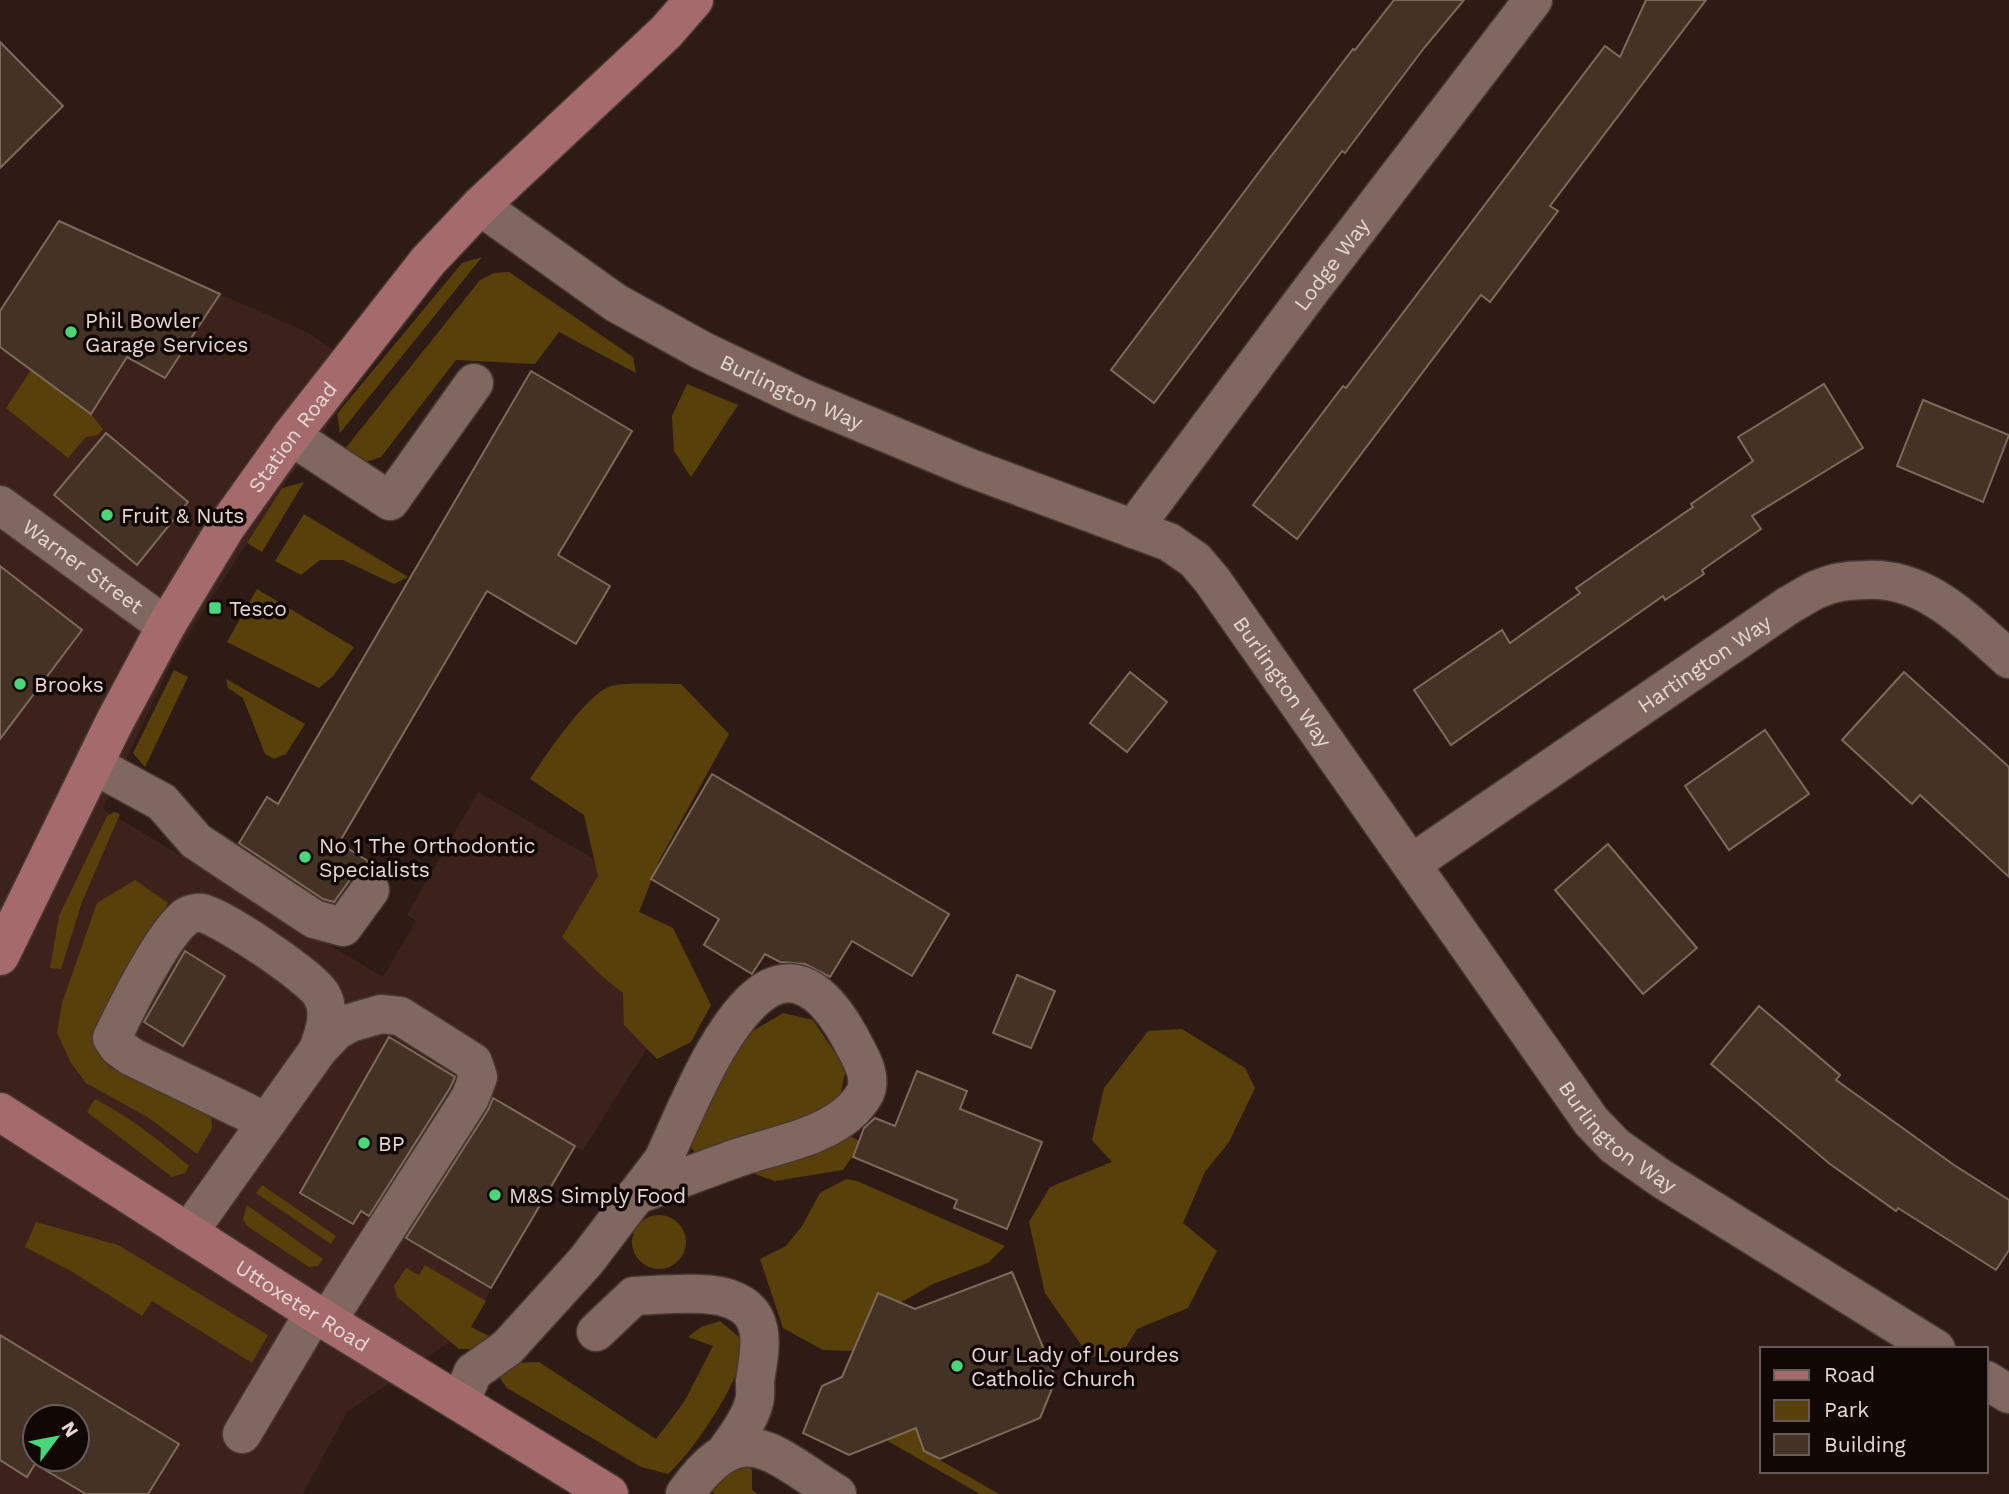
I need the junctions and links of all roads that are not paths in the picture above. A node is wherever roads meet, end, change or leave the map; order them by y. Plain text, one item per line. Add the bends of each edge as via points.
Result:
1 (694, 0) edge
2 (1533, 0) edge
3 (480, 206) junction
4 (474, 383) dead end
5 (291, 436) junction
6 (0, 505) edge
7 (1133, 529) junction
8 (166, 626) junction
9 (2009, 659) edge
10 (94, 765) junction
11 (1411, 864) junction
12 (370, 890) dead end
13 (0, 956) edge
14 (318, 1050) junction
15 (0, 1112) edge
16 (267, 1122) junction
17 (636, 1195) junction
18 (188, 1233) junction
19 (320, 1317) junction
20 (596, 1332) dead end
21 (1933, 1347) edge
22 (1988, 1381) edge
23 (2009, 1394) edge
24 (461, 1401) junction
25 (242, 1434) dead end
26 (725, 1453) junction
27 (608, 1494) edge
28 (685, 1494) edge
29 (837, 1494) edge

1 - 3 main road, Station Road via 666,32
2 - 7 street, Lodge Way
3 - 5 main road, Station Road via 428,261
3 - 7 street, Burlington Way via 616,303 703,351 933,453
4 - 5 street via 390,501
5 - 8 main road, Station Road via 226,527
6 - 8 street, Warner Street
7 - 11 street, Burlington Way via 1169,542 1212,580
8 - 10 main road, Station Road
9 - 11 street, Hartington Way via 1926,592 1900,582 1856,580 1828,585 1789,605
10 - 12 street via 162,802 195,841 314,919 343,927
10 - 13 main road, Station Road
11 - 21 street, Burlington Way via 1591,1121 1615,1146
14 - 16 street
14 - 16 street via 327,1025 322,996 287,963 201,913 188,915 167,936 112,1038 132,1056
14 - 19 street via 350,1023 381,1014 400,1016 473,1062 478,1077 470,1098
15 - 18 main road, Uttoxeter Road
16 - 18 street
17 - 17 street via 663,1160 731,1025 746,1008 769,989 784,984 806,987 827,1002 866,1068 867,1089 856,1107 840,1121 808,1135
17 - 24 street via 586,1261 507,1348 473,1372
18 - 19 main road, Uttoxeter Road
19 - 24 main road, Uttoxeter Road
19 - 25 street
20 - 26 street via 634,1296 728,1298 749,1308 758,1327 761,1351 754,1403
22 - 23 street
24 - 27 main road, Uttoxeter Road
26 - 28 street via 712,1461
26 - 29 street via 743,1446 761,1447

